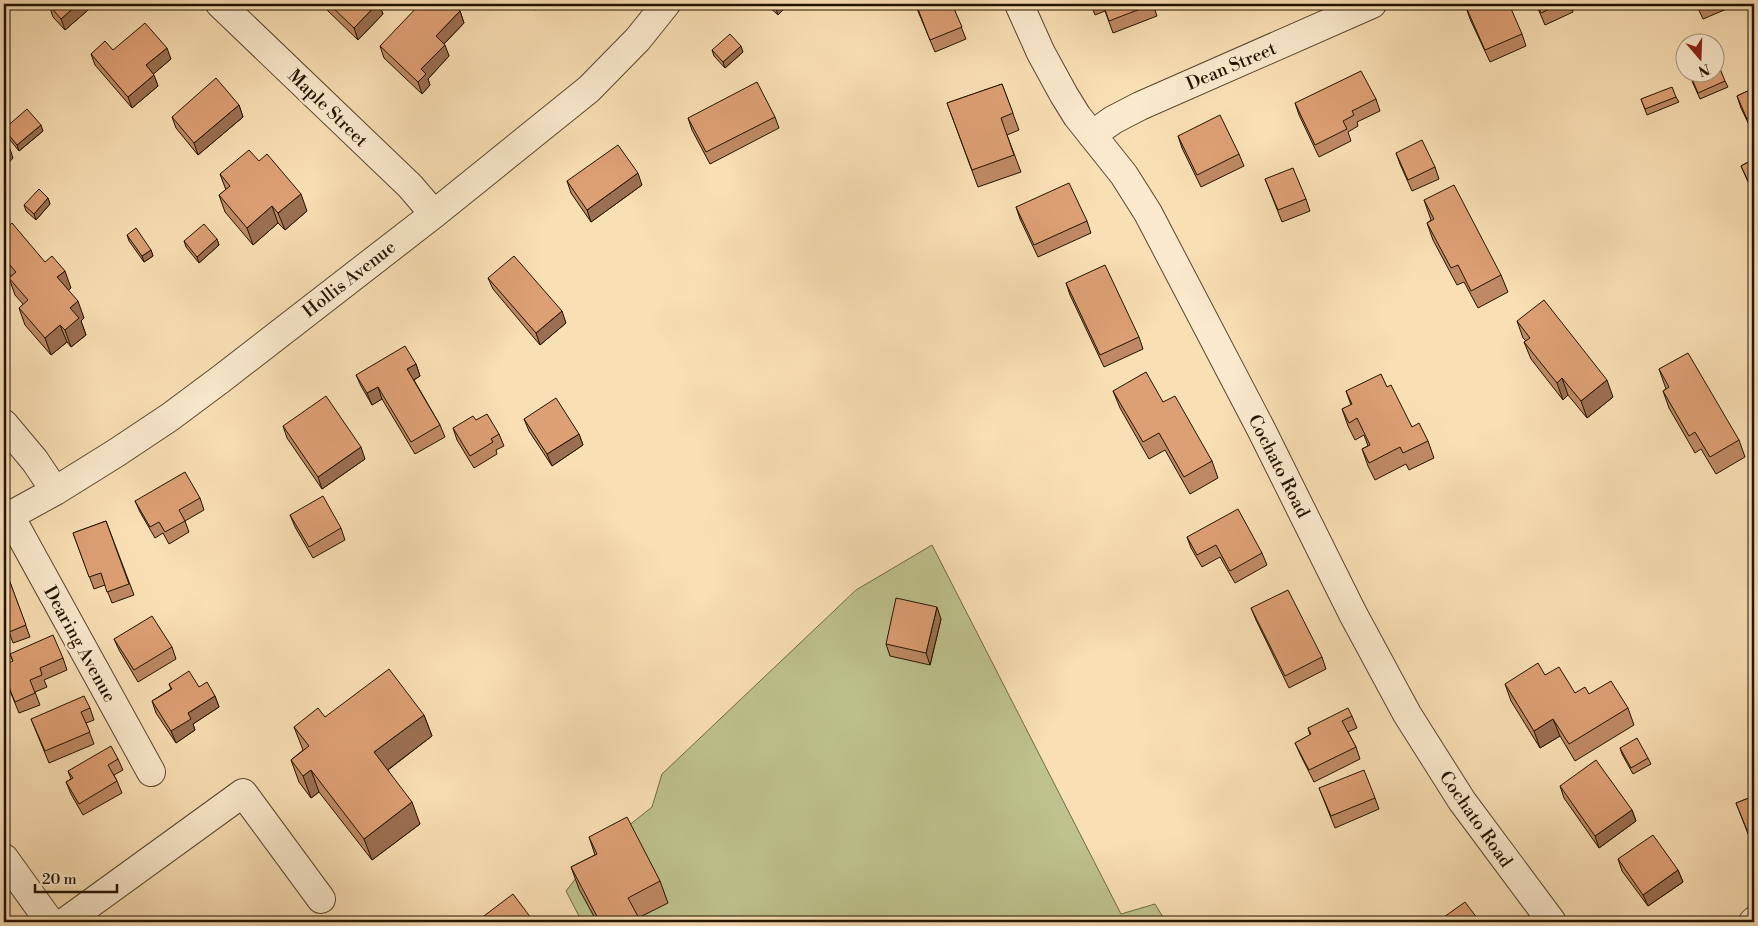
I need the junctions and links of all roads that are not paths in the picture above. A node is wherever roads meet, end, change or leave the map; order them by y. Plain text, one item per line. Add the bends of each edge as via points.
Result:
1 (220, 4) edge
2 (1019, 4) edge
3 (1372, 4) edge
4 (664, 5) edge
5 (1092, 135) junction
6 (434, 214) junction
7 (4, 424) edge
8 (55, 491) junction
9 (7, 517) edge
10 (151, 772) dead end
11 (4, 858) edge
12 (321, 899) dead end
13 (50, 922) edge
14 (65, 922) edge
15 (1552, 922) edge

1 - 6 street, Maple Street via 410,186
2 - 5 street, Cochato Road via 1052,76
3 - 5 street, Dean Street via 1140,106
4 - 6 street, Hollis Avenue via 638,39 589,89
5 - 15 street, Cochato Road via 1124,175 1148,213 1388,683 1462,801
6 - 8 street, Hollis Avenue via 170,418
7 - 8 street
8 - 9 street, Hollis Avenue
9 - 10 street, Dearing Avenue
11 - 13 street
12 - 14 street via 243,793

